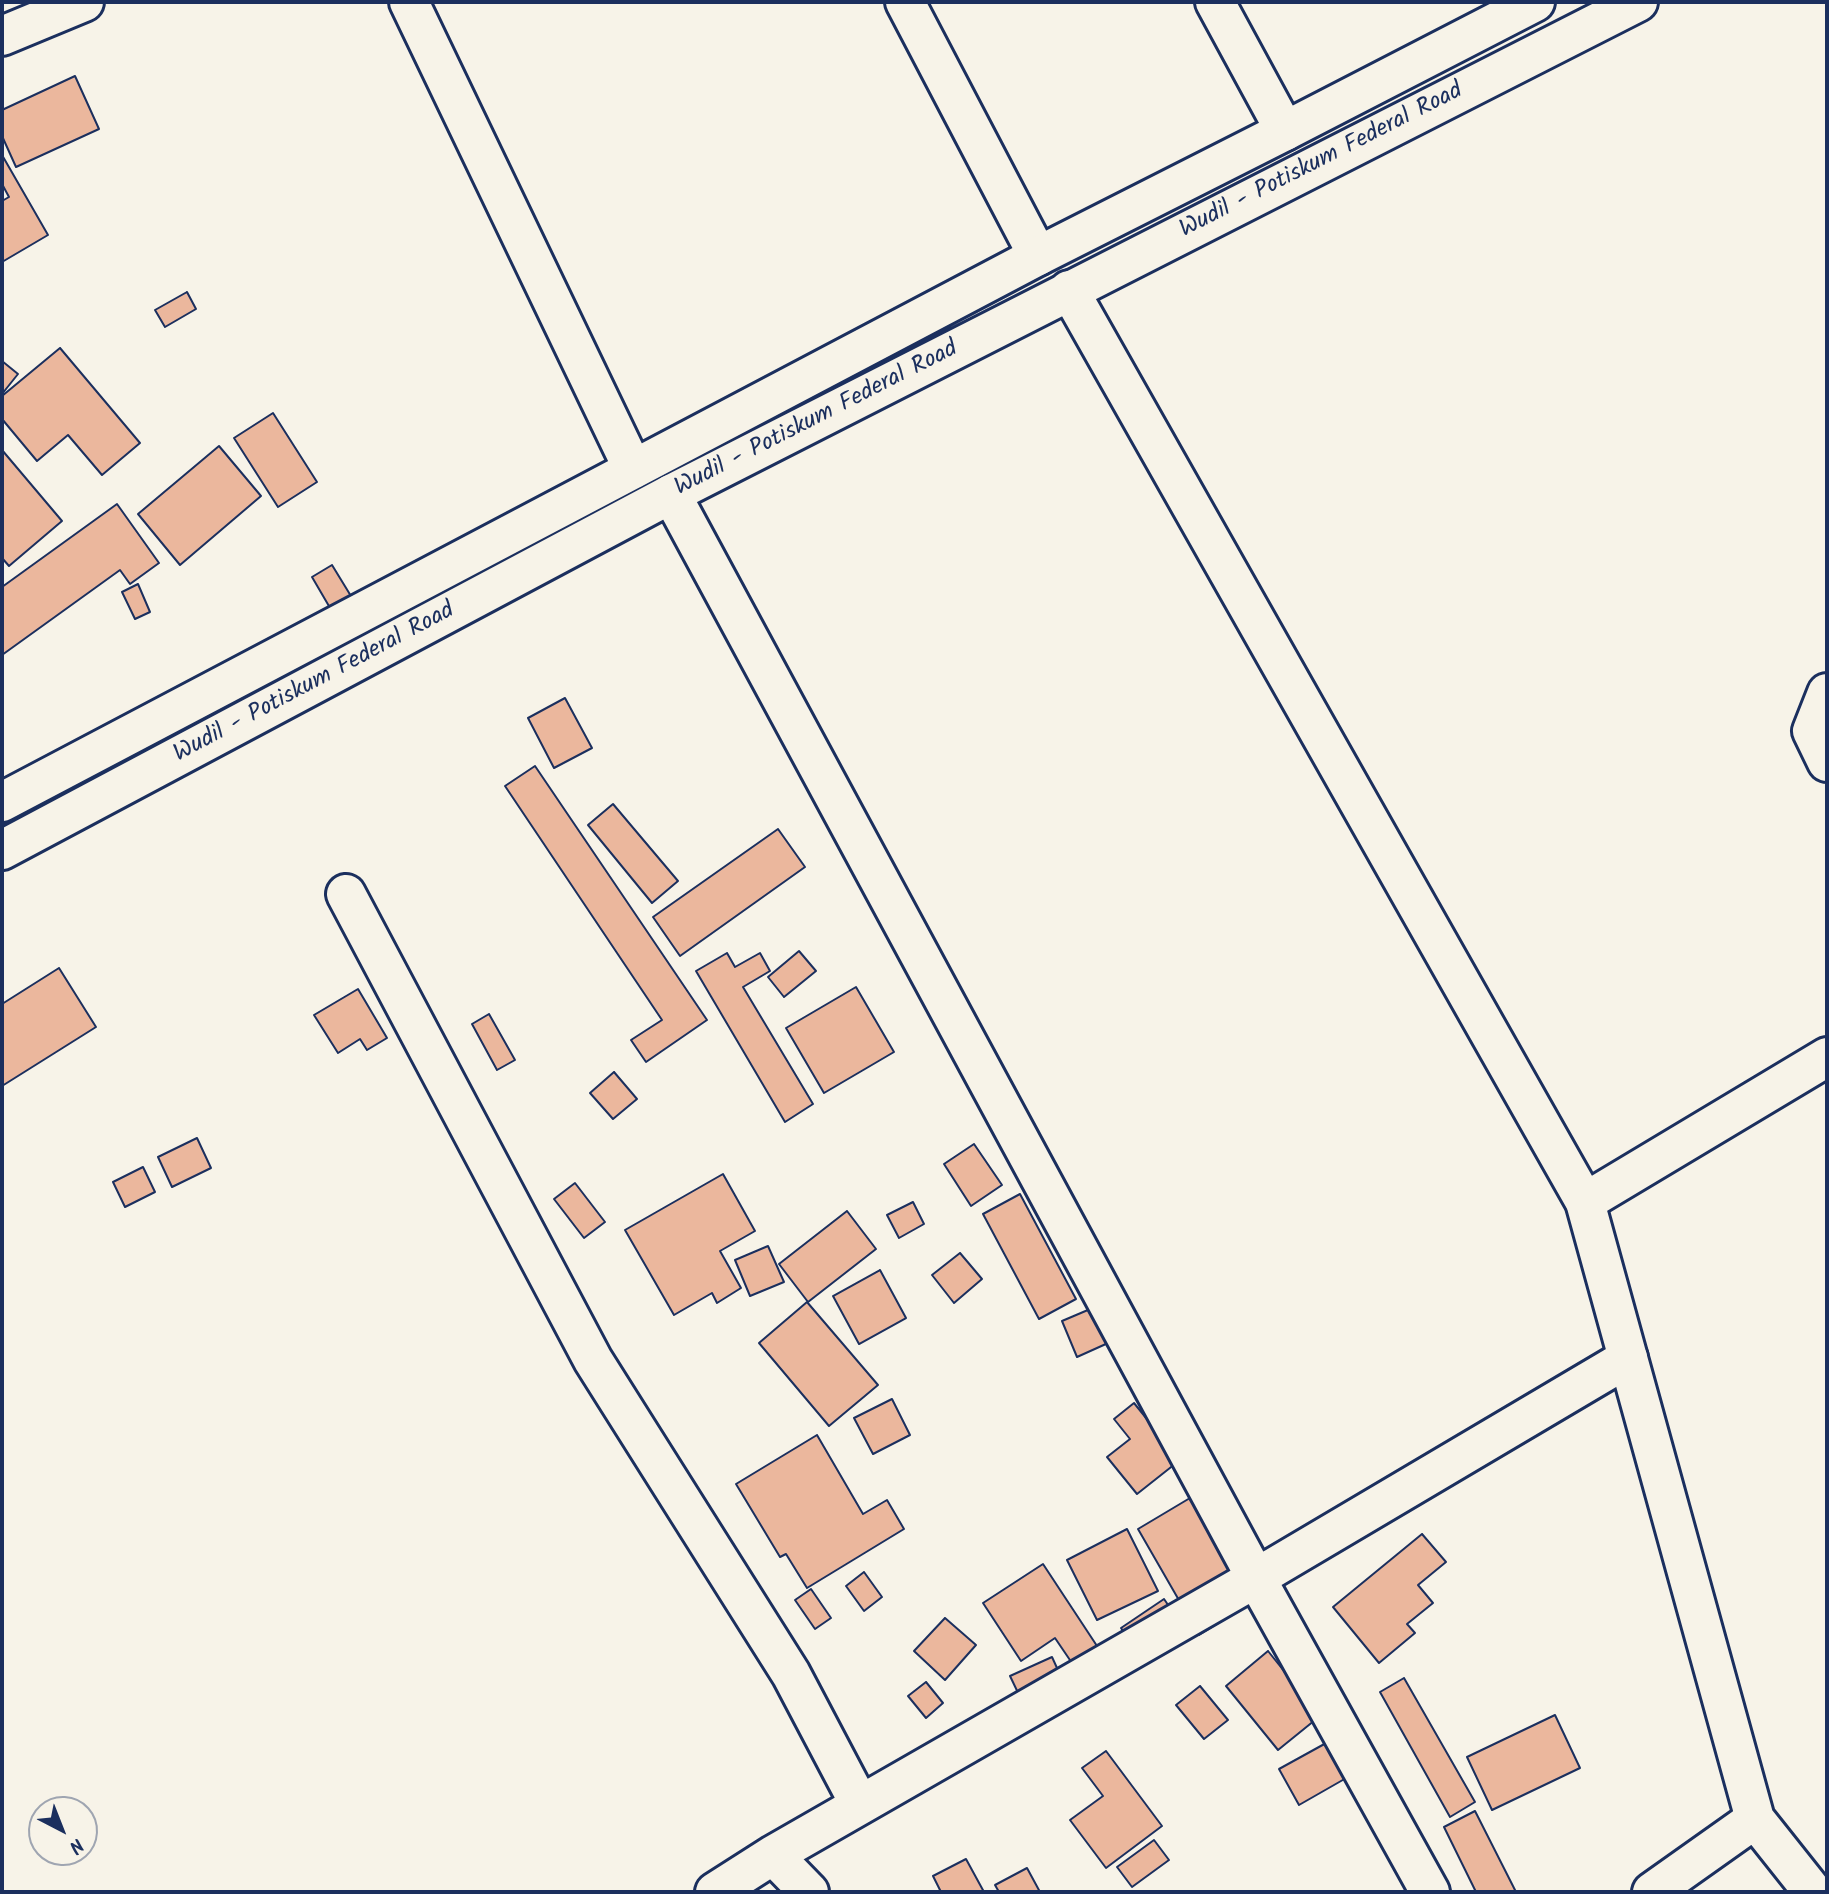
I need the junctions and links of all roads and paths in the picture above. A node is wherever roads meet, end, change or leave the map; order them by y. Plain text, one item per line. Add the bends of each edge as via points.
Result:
1 (84, 2) edge
2 (408, 2) edge
3 (905, 2) edge
4 (1215, 2) edge
5 (1535, 2) edge
6 (1638, 2) edge
7 (2, 36) edge
8 (1286, 131) junction
9 (1038, 256) junction
10 (1069, 290) junction
11 (633, 468) junction
12 (671, 494) junction
13 (1827, 693) edge
14 (1827, 762) edge
15 (3, 799) edge
16 (2, 850) edge
17 (346, 894) dead end
18 (1827, 1057) edge
19 (1585, 1202) junction
20 (1628, 1357) junction
21 (1256, 1578) junction
22 (860, 1805) junction
23 (1755, 1819) junction
24 (773, 1854) junction
25 (715, 1892) edge
26 (809, 1892) edge
27 (1430, 1892) edge
28 (1652, 1892) edge
29 (1814, 1892) edge

1 - 7 street
2 - 11 street
3 - 9 street
4 - 8 street
5 - 8 street, Wudil - Potiskum Federal Road
6 - 10 street, Wudil - Potiskum Federal Road
8 - 9 street, Wudil - Potiskum Federal Road
9 - 11 street, Wudil - Potiskum Federal Road
10 - 12 street, Wudil - Potiskum Federal Road
10 - 19 street
11 - 15 street, Wudil - Potiskum Federal Road
12 - 16 street, Wudil - Potiskum Federal Road
12 - 21 street
13 - 14 street via 1812,731
17 - 22 street via 593,1360 791,1674
18 - 19 street
19 - 20 street
20 - 21 street
20 - 23 street
21 - 22 street
21 - 27 street
22 - 24 street
23 - 28 street
23 - 29 street
24 - 25 street
24 - 26 street

